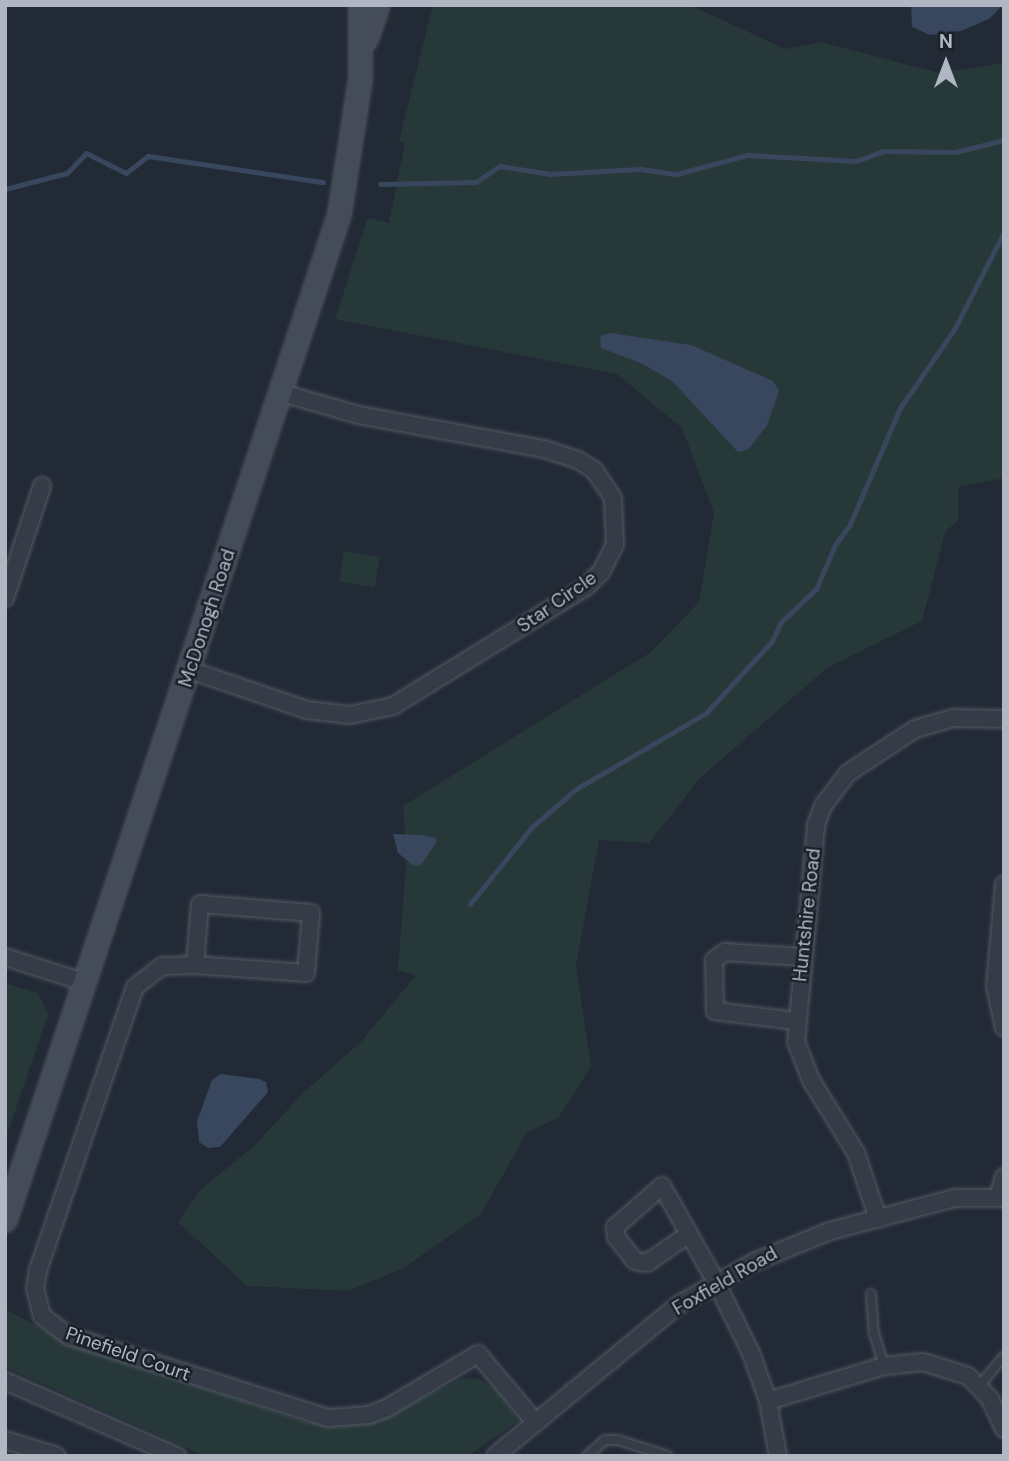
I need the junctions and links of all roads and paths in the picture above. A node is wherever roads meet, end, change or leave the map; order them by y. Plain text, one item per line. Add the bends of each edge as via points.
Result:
1 (360, 5) edge
2 (378, 5) edge
3 (361, 54) junction
4 (282, 393) junction
5 (43, 486) dead end
6 (5, 598) edge
7 (190, 670) junction
8 (1004, 719) edge
9 (1004, 884) edge
10 (5, 957) edge
11 (802, 957) junction
12 (195, 965) junction
13 (86, 983) junction
14 (796, 1021) junction
15 (1004, 1028) edge
16 (1004, 1177) edge
17 (1001, 1198) edge
18 (878, 1219) junction
19 (5, 1220) edge
20 (689, 1234) junction
21 (716, 1282) junction
22 (871, 1294) dead end
23 (1004, 1356) edge
24 (884, 1366) junction
25 (5, 1381) edge
26 (979, 1386) junction
27 (768, 1401) junction
28 (536, 1423) junction
29 (1004, 1429) edge
30 (5, 1440) edge
31 (57, 1456) edge
32 (177, 1456) edge
33 (495, 1456) edge
34 (587, 1456) edge
35 (668, 1456) edge
36 (778, 1456) edge

1 - 3 main road, McDonogh Road
2 - 3 main road
3 - 4 main road, McDonogh Road via 352,149 339,214
4 - 7 main road, McDonogh Road
4 - 7 street, Star Circle via 359,415 544,449 578,460 594,470 612,498 615,544 601,572 586,587 393,706 350,715 307,710
5 - 6 street
7 - 13 main road, McDonogh Road
8 - 11 street, Huntshire Road via 953,718 915,729 834,787 816,825
9 - 15 street via 995,986
10 - 13 street
11 - 14 street, Huntshire Road
11 - 14 street via 725,952 714,960 715,1011
12 - 12 street, Pinefield Court via 200,904 311,913 306,973
12 - 28 street, Pinefield Court via 162,966 147,974 128,1001 38,1270 35,1288 43,1316 69,1336 328,1418 369,1415 387,1408 478,1354
13 - 19 main road, McDonogh Road
14 - 18 street, Huntshire Road via 802,1060 850,1142
16 - 17 street, Foxfield Road
17 - 18 street, Foxfield Road via 955,1198
18 - 21 street, Foxfield Road via 788,1245
20 - 20 street via 647,1263 635,1261 615,1237 615,1227 662,1186
20 - 21 street
21 - 27 street
21 - 28 street, Foxfield Road via 668,1312
22 - 24 lane via 874,1333
23 - 26 lane
24 - 26 street via 940,1365 968,1376
24 - 27 street
25 - 32 street
26 - 29 street
27 - 36 street
28 - 33 street, Foxfield Road
30 - 31 street
34 - 35 lane via 605,1440

